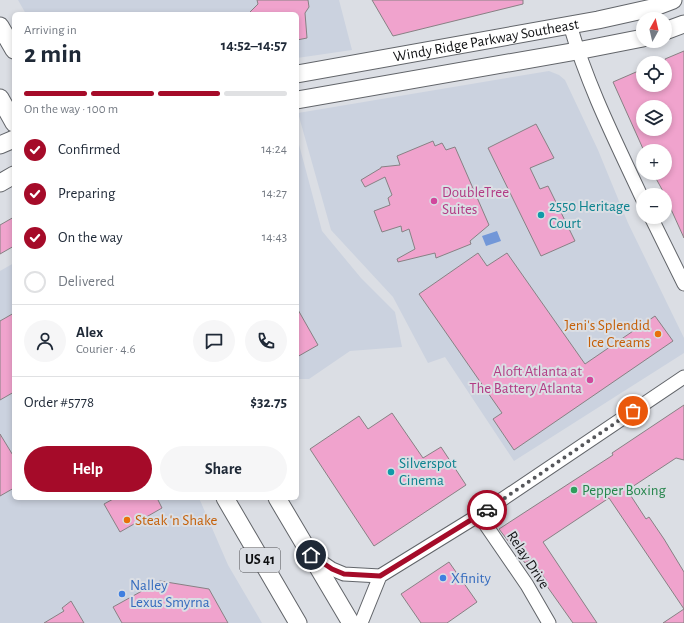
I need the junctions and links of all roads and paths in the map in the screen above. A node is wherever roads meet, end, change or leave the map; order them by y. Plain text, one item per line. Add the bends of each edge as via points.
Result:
1 (673, 0) edge
2 (684, 24) edge
3 (570, 25) junction
4 (0, 26) edge
5 (672, 28) edge
6 (636, 39) edge
7 (12, 47) edge
8 (578, 51) junction
9 (299, 74) edge
10 (0, 98) edge
11 (299, 100) edge
12 (12, 119) edge
13 (12, 140) edge
14 (0, 145) edge
15 (12, 176) edge
16 (0, 183) edge
17 (637, 188) edge
18 (655, 224) edge
19 (684, 284) edge
20 (684, 377) edge
21 (226, 500) edge
22 (278, 500) edge
23 (479, 515) junction
24 (311, 555) junction
25 (380, 576) junction
26 (298, 623) edge
27 (351, 623) edge
28 (361, 623) edge
29 (550, 623) edge

1 - 3 main road, Windy Ridge Parkway Southeast via 652,8
2 - 5 main road
3 - 8 street
3 - 9 main road, Windy Ridge Parkway Southeast
4 - 7 main road
6 - 8 main road, Windy Ridge Parkway Southeast
8 - 11 main road, Windy Ridge Parkway Southeast
8 - 17 street via 605,121
10 - 12 main road
13 - 14 main road
15 - 16 main road
18 - 19 street
20 - 23 street
21 - 26 main road, US 41
22 - 24 main road
23 - 25 street
23 - 29 street, Relay Drive
24 - 25 street via 344,574
24 - 27 main road
25 - 28 street

